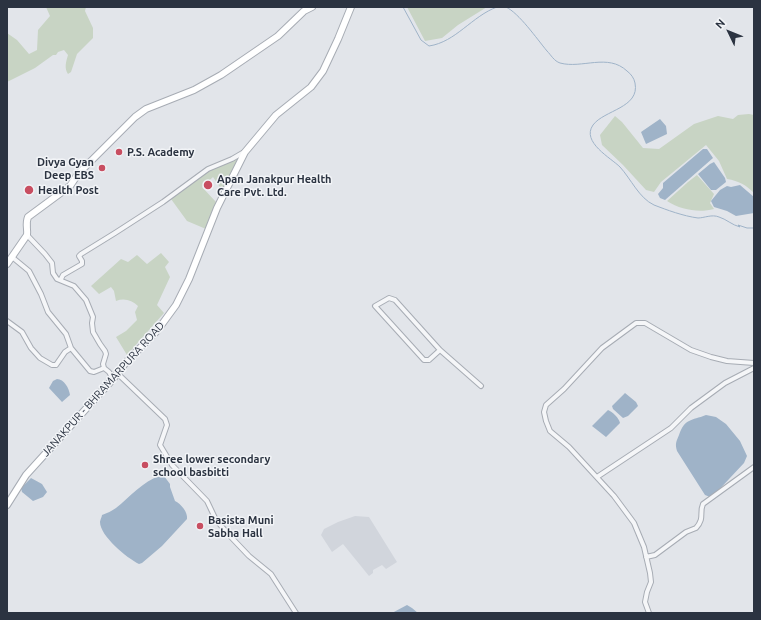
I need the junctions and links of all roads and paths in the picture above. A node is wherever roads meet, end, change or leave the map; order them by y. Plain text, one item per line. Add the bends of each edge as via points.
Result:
1 (312, 7) edge
2 (351, 7) edge
3 (245, 152) junction
4 (27, 235) junction
5 (12, 257) junction
6 (7, 264) edge
7 (20, 265) junction
8 (61, 279) junction
9 (7, 321) edge
10 (70, 348) junction
11 (440, 350) junction
12 (754, 363) edge
13 (104, 368) junction
14 (754, 368) edge
15 (117, 373) junction
16 (113, 379) junction
17 (481, 386) dead end
18 (754, 467) edge
19 (597, 477) junction
20 (7, 505) edge
21 (646, 558) junction
22 (296, 613) edge
23 (649, 613) edge

1 - 4 street via 304,11 278,36 221,75 194,90 146,109 135,117 78,174 70,186 28,217
2 - 3 street, JANAKPUR - BHRAMARPURA ROAD via 320,76 311,87 276,115
3 - 8 street via 208,169 81,254 79,256 82,264 63,275
3 - 15 street, JANAKPUR - BHRAMARPURA ROAD via 217,208 190,279 176,305 157,331
4 - 5 street
4 - 8 street via 52,263 53,273 57,279
5 - 6 street
5 - 7 street
6 - 7 street
7 - 10 street via 29,271 48,312 66,334
8 - 13 street via 77,288 90,308 93,332 105,351
9 - 10 street via 22,332 40,358 52,365 56,365
10 - 13 street via 90,371
11 - 11 street via 395,300 387,298 375,306 424,360 429,360
11 - 17 street
12 - 19 street via 728,360 691,350 645,323 636,323 627,329 602,348 564,389 547,402 544,408 550,430
13 - 16 street
14 - 19 street via 725,383 691,408 671,428
15 - 16 street, JANAKPUR - BHRAMARPURA ROAD
15 - 22 street via 164,419 167,425 160,447 172,465 207,501 216,520 230,536 271,574
16 - 20 street, JANAKPUR - BHRAMARPURA ROAD via 26,475
18 - 21 street via 703,504 699,526 686,532 655,555
19 - 21 street via 634,523
21 - 23 street via 651,582 645,602

